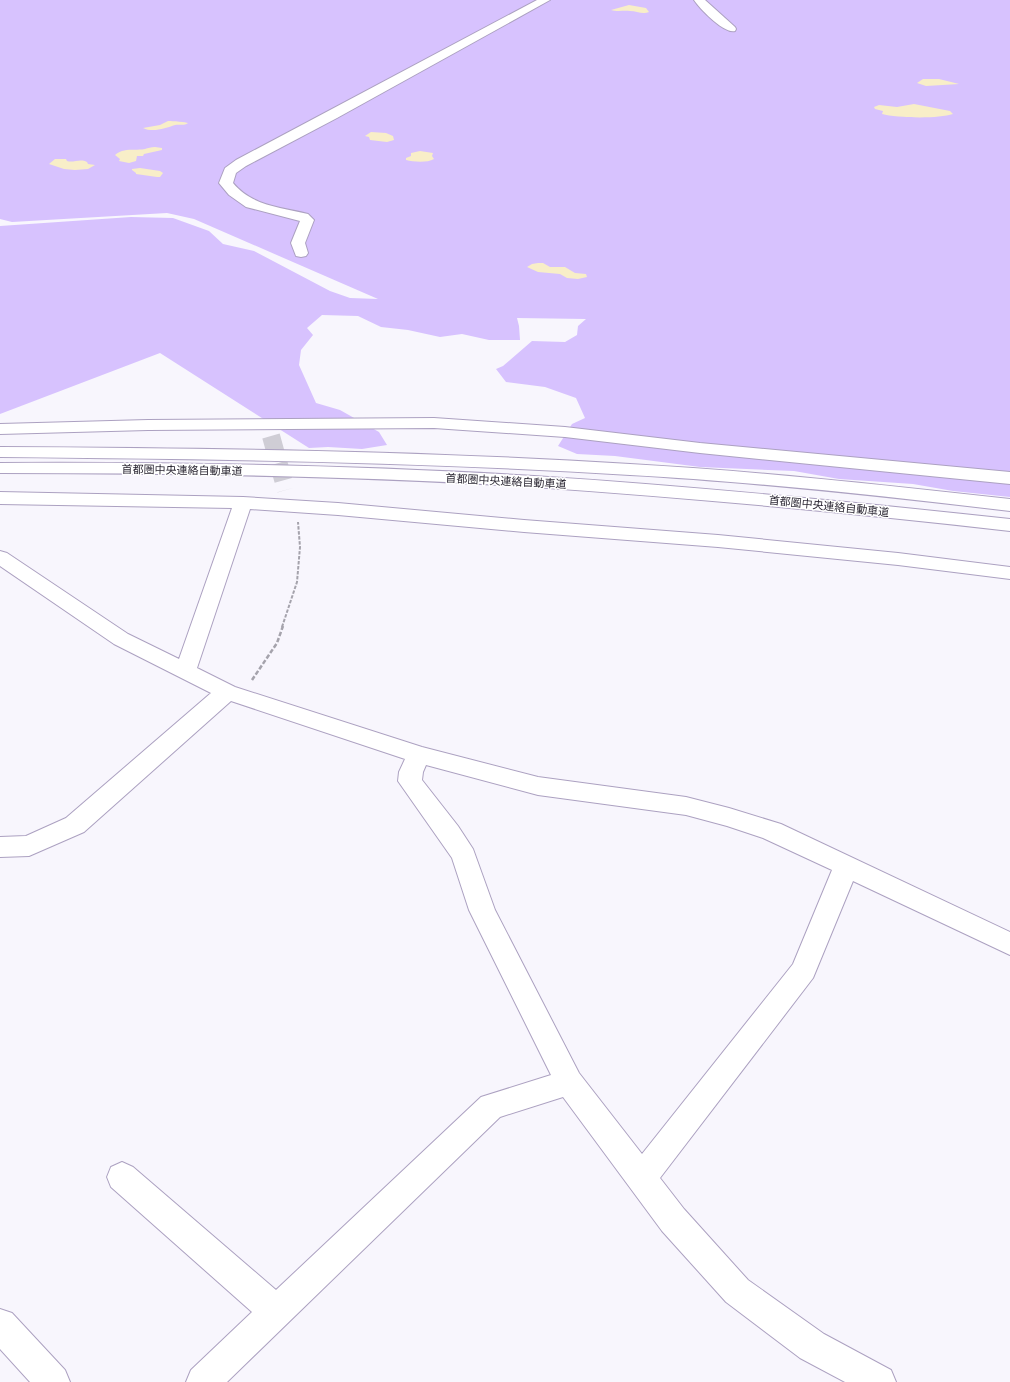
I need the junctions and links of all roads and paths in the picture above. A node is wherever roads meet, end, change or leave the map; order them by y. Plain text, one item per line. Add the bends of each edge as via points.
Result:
1 (545, 0) edge
2 (698, 0) edge
3 (731, 29) dead end
4 (301, 253) dead end
5 (0, 429) edge
6 (0, 452) edge
7 (0, 468) edge
8 (1010, 478) edge
9 (0, 498) edge
10 (290, 500) junction
11 (243, 503) junction
12 (1010, 505) edge
13 (1010, 525) edge
14 (0, 557) edge
15 (1010, 573) edge
16 (185, 670) junction
17 (234, 694) junction
18 (419, 754) junction
19 (0, 847) edge
20 (846, 866) junction
21 (1010, 944) edge
22 (569, 1082) junction
23 (122, 1177) dead end
24 (642, 1178) junction
25 (277, 1312) junction
26 (0, 1325) edge
27 (53, 1382) edge
28 (204, 1382) edge
29 (879, 1382) edge

1 - 4 main road via 230,171 226,183 238,198 249,204 307,220 298,243
2 - 3 main road
5 - 8 main road via 148,425 271,430 434,423 558,432
6 - 12 main road, 首都圏中央連絡自動車道 via 311,455 470,460 804,482
7 - 13 main road, 首都圏中央連絡自動車道 via 305,472 465,478 797,502
9 - 11 main road
10 - 11 main road
10 - 15 main road via 524,526 718,541 898,559
10 - 17 path via 300,546 297,582 277,643
11 - 16 main road
14 - 16 main road via 121,639
16 - 17 main road
17 - 18 main road
17 - 19 main road via 75,825 29,846
18 - 20 main road via 538,786 686,806 729,817 772,831
18 - 22 main road via 410,781 464,856 482,910
20 - 21 main road
20 - 24 main road via 804,970
22 - 24 main road
22 - 25 main road via 491,1106
23 - 25 main road
24 - 29 main road via 673,1220 737,1292 812,1346
25 - 28 main road
26 - 27 main road

